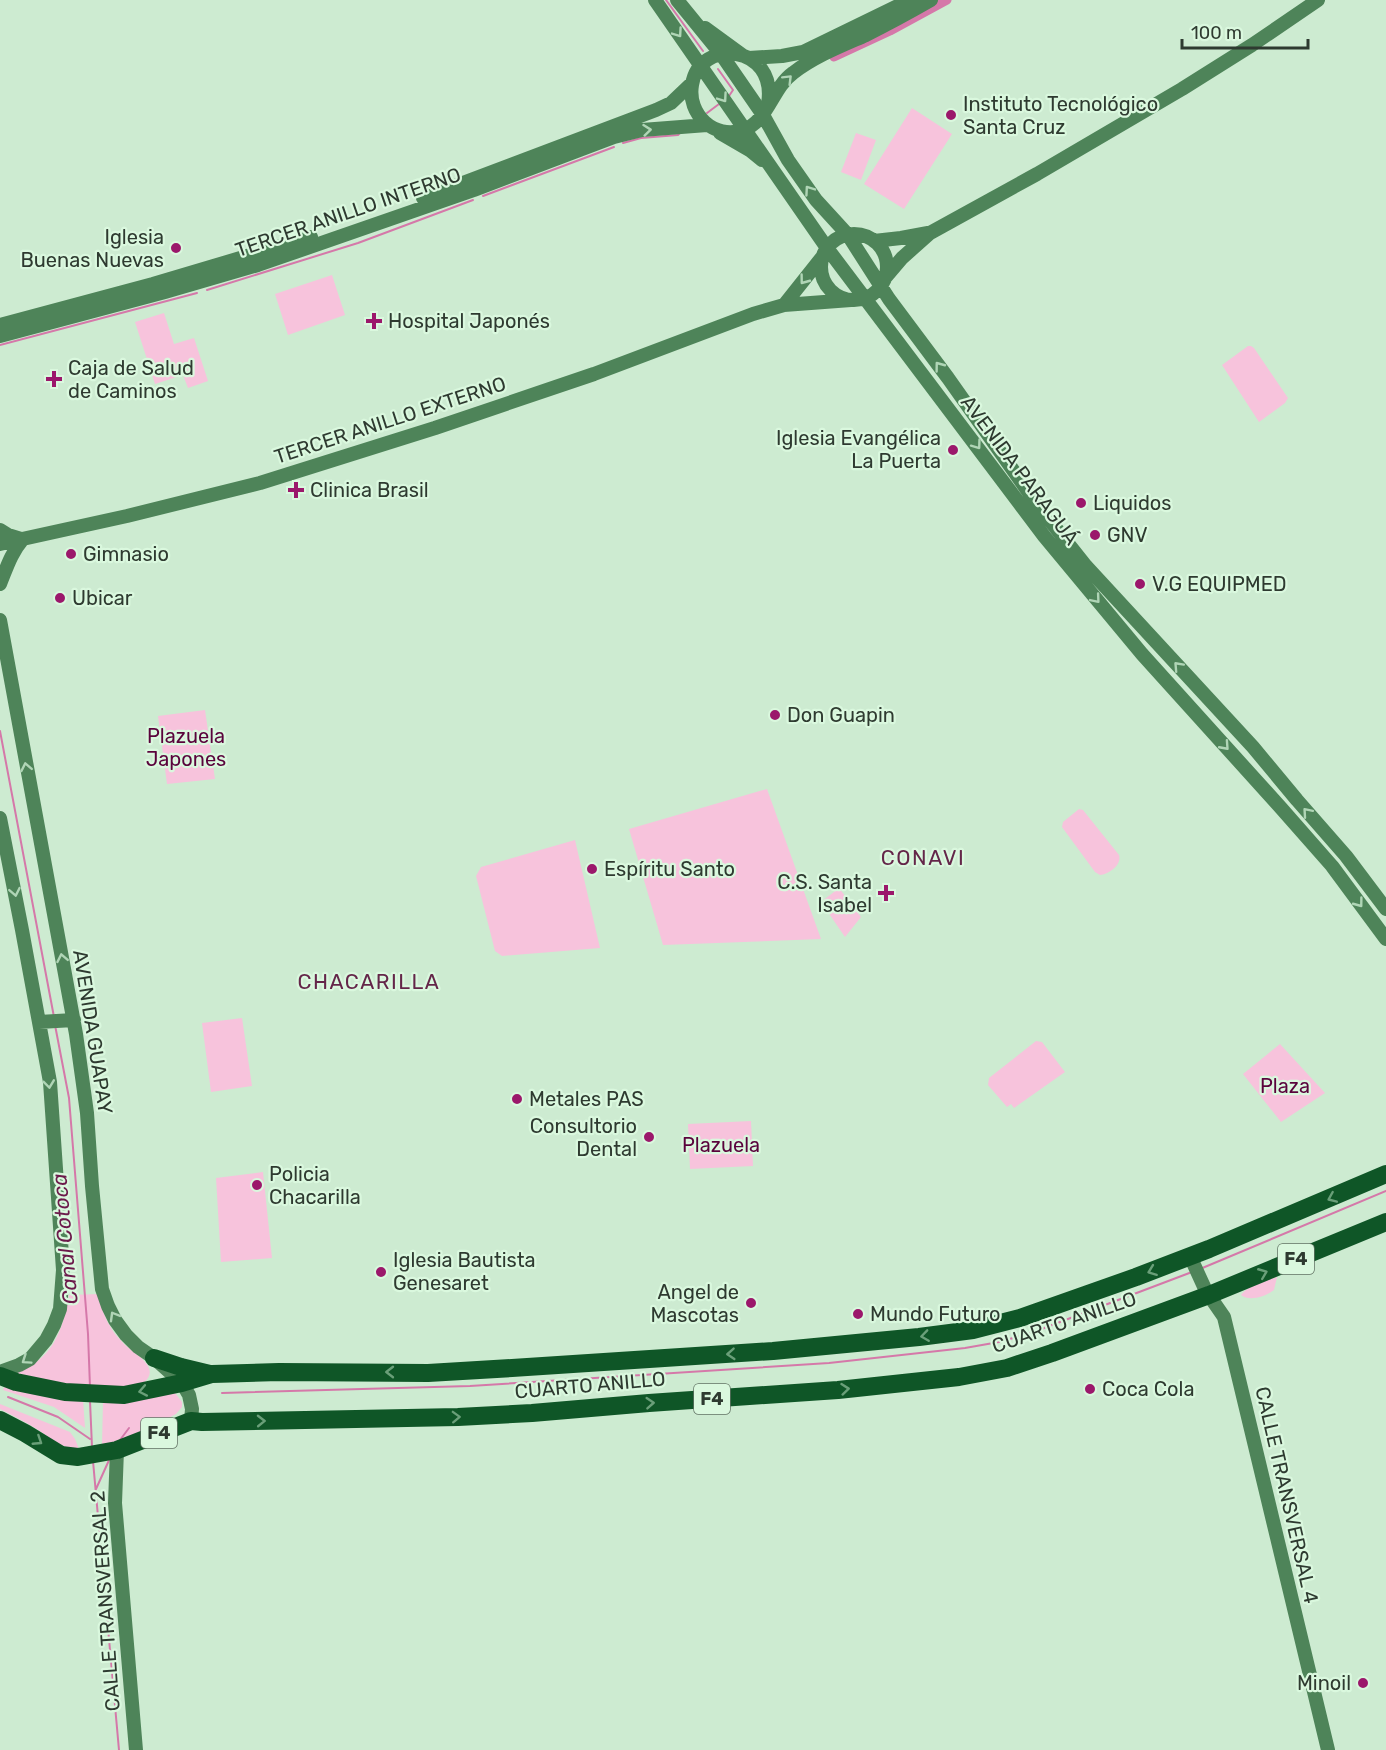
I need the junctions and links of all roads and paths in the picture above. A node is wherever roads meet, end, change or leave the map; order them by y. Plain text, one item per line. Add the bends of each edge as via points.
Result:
1 (655, 0) edge
2 (677, 0) edge
3 (910, 0) edge
4 (918, 0) edge
5 (931, 0) edge
6 (1318, 0) edge
7 (688, 15) junction
8 (876, 29) junction
9 (721, 54) junction
10 (746, 56) junction
11 (701, 66) junction
12 (692, 82) junction
13 (768, 111) junction
14 (711, 127) junction
15 (746, 129) junction
16 (561, 146) junction
17 (771, 167) junction
18 (474, 190) junction
19 (359, 221) junction
20 (378, 223) junction
21 (930, 232) junction
22 (848, 235) junction
23 (874, 241) junction
24 (826, 252) junction
25 (255, 255) junction
26 (184, 275) junction
27 (883, 282) junction
28 (165, 292) junction
29 (100, 299) junction
30 (858, 299) junction
31 (131, 302) junction
32 (784, 305) junction
33 (1, 327) edge
34 (16, 332) junction
35 (0, 530) edge
36 (23, 539) junction
37 (0, 544) edge
38 (0, 584) edge
39 (0, 620) edge
40 (0, 818) edge
41 (1386, 909) edge
42 (1386, 939) edge
43 (69, 1020) junction
44 (43, 1022) junction
45 (1386, 1174) edge
46 (1385, 1222) edge
47 (1199, 1276) junction
48 (154, 1358) junction
49 (0, 1374) edge
50 (212, 1374) junction
51 (182, 1383) junction
52 (0, 1420) edge
53 (191, 1421) junction
54 (110, 1452) junction
55 (136, 1750) edge
56 (1328, 1750) edge

1 -> 11 main road, AVENIDA PARAGUÁ
2 - 7 main road, AVENIDA PARAGUÁ
3 - 10 main road via 803,52
4 - 8 main road
5 - 8 main road
6 - 21 main road via 1182,89
7 - 9 main road, AVENIDA PARAGUÁ
7 - 10 main road
13 -> 8 main road via 791,74
9 - 10 main road
9 - 11 main road, TERCER ANILLO INTERNO
9 - 13 main road, AVENIDA PARAGUÁ
10 - 13 main road via 758,64 769,83
11 - 12 main road, TERCER ANILLO INTERNO
11 -> 15 main road, AVENIDA PARAGUÁ
12 - 14 main road via 693,106
12 - 16 main road, TERCER ANILLO INTERNO via 671,103
13 - 15 main road
22 -> 13 main road, AVENIDA PARAGUÁ via 816,200 788,160
14 - 15 main road, TERCER ANILLO INTERNO via 736,132
14 - 17 main road
18 -> 14 main road, TERCER ANILLO INTERNO via 614,137 642,130
15 - 17 main road, AVENIDA PARAGUÁ
16 - 18 main road via 542,158 478,183
16 - 19 main road, TERCER ANILLO INTERNO
17 - 24 main road, AVENIDA PARAGUÁ
18 - 19 main road via 460,188 391,214
18 - 20 main road, TERCER ANILLO INTERNO
19 - 25 main road, TERCER ANILLO INTERNO
20 - 25 main road via 266,256
20 - 28 main road, TERCER ANILLO INTERNO
21 - 23 main road
21 - 27 main road
22 - 23 main road
22 - 24 main road via 833,242
22 - 27 main road, AVENIDA PARAGUÁ
23 - 27 main road via 887,264
24 - 30 main road, AVENIDA PARAGUÁ
24 - 30 main road via 824,281 835,294
24 -> 32 main road
25 - 26 main road, TERCER ANILLO INTERNO
25 - 28 main road
26 - 29 main road, TERCER ANILLO INTERNO
26 - 31 main road via 174,282 135,292
27 - 30 main road via 877,291
41 -> 27 main road, AVENIDA PARAGUÁ via 1253,747 1086,566 889,299
28 - 31 main road, TERCER ANILLO INTERNO
29 - 33 main road, TERCER ANILLO INTERNO
29 - 34 main road via 95,304 39,318
30 - 32 main road, TERCER ANILLO EXTERNO
30 -> 42 main road, AVENIDA PARAGUÁ via 905,348 1091,594 1332,866
31 - 34 main road, TERCER ANILLO INTERNO
32 - 36 main road, TERCER ANILLO EXTERNO via 594,374 260,483
33 - 34 main road, TERCER ANILLO INTERNO
35 - 36 main road
36 - 37 main road, TERCER ANILLO EXTERNO
36 - 38 main road via 9,558
43 -> 39 main road, AVENIDA GUAPAY
40 -> 44 main road
43 - 44 main road
48 -> 43 main road, AVENIDA GUAPAY via 138,1347 115,1320 102,1289 87,1113
44 -> 49 main road via 62,1249 60,1309 39,1350
45 -> 47 highway, CUARTO ANILLO / F4
47 -> 46 highway, CUARTO ANILLO / F4
47 -> 50 highway, CUARTO ANILLO / F4 via 973,1330 920,1337 773,1351 428,1373
53 -> 47 highway, CUARTO ANILLO / F4 via 532,1413 959,1377 1007,1368
47 - 56 main road, CALLE TRANSVERSAL 4 via 1224,1317
48 - 50 highway
48 - 51 main road, AVENIDA GUAPAY
51 -> 49 highway, CUARTO ANILLO / F4 via 124,1395 103,1394 43,1388
50 - 51 highway, CUARTO ANILLO / F4
51 - 53 main road, AVENIDA GUAPAY via 189,1395
52 -> 54 highway, CUARTO ANILLO / F4 via 61,1455 78,1457
53 - 54 highway, CUARTO ANILLO / F4
54 - 55 main road, CALLE TRANSVERSAL 2

